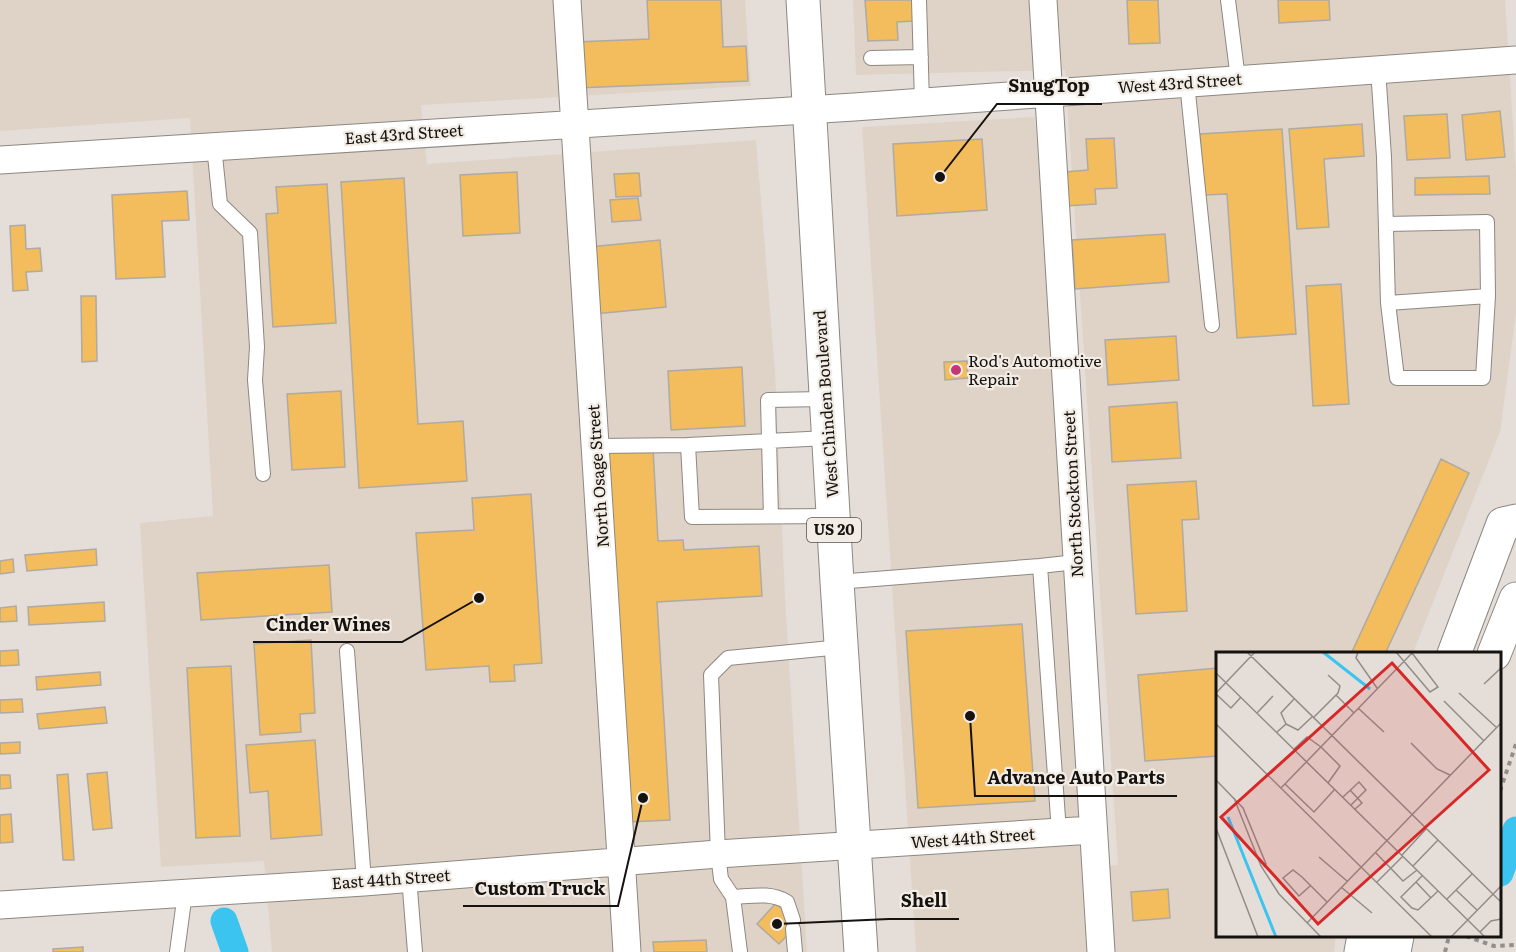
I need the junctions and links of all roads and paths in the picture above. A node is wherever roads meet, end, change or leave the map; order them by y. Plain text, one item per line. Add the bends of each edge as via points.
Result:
1 (567, 0) edge
2 (803, 0) edge
3 (919, 0) edge
4 (1043, 0) edge
5 (1228, 0) edge
6 (921, 57) junction
7 (871, 58) dead end
8 (1516, 60) edge
9 (1378, 69) junction
10 (1238, 79) junction
11 (1187, 83) junction
12 (1049, 93) junction
13 (922, 102) junction
14 (808, 108) junction
15 (575, 123) junction
16 (214, 146) junction
17 (0, 160) edge
18 (1386, 224) junction
19 (1488, 296) junction
20 (1388, 303) junction
21 (1212, 325) dead end
22 (825, 399) junction
23 (828, 438) junction
24 (768, 441) junction
25 (688, 445) junction
26 (596, 446) junction
27 (263, 474) dead end
28 (771, 516) junction
29 (834, 516) junction
30 (1516, 521) edge
31 (1077, 562) junction
32 (1040, 566) junction
33 (837, 582) junction
34 (1516, 599) edge
35 (841, 647) junction
36 (347, 651) dead end
37 (1455, 652) edge
38 (1495, 652) edge
39 (1516, 744) edge
40 (1501, 788) edge
41 (1092, 830) junction
42 (1059, 832) junction
43 (854, 847) junction
44 (718, 854) junction
45 (623, 862) junction
46 (409, 877) junction
47 (364, 882) junction
48 (185, 893) junction
49 (733, 897) junction
50 (0, 905) edge
51 (1364, 937) edge
52 (1397, 937) edge
53 (1449, 937) edge
54 (1469, 937) edge
55 (1516, 945) edge
56 (177, 952) edge
57 (415, 952) edge
58 (627, 952) edge
59 (740, 952) edge
60 (795, 952) edge
61 (861, 952) edge
62 (1101, 952) edge
63 (1361, 952) edge
64 (1394, 952) edge
65 (1445, 952) edge

1 - 15 street, North Osage Street
2 - 14 main road, West Chinden Boulevard / US 20
3 - 6 lane
4 - 12 street, North Stockton Street
5 - 10 lane
6 - 7 lane
6 - 13 lane
8 - 9 street, West 43rd Street
9 - 10 street, West 43rd Street
9 - 18 lane
10 - 11 street, West 43rd Street
11 - 12 street, West 43rd Street
11 - 21 lane
12 - 13 street, West 43rd Street
12 - 31 street, North Stockton Street
13 - 14 street, West 43rd Street
14 - 15 street, East 43rd Street
14 - 22 main road, West Chinden Boulevard / US 20
15 - 16 street, East 43rd Street
15 - 26 street, North Osage Street
16 - 17 street, East 43rd Street
16 - 27 lane via 220,204 250,233
18 - 19 lane via 1487,222
18 - 20 lane
19 - 20 lane
19 - 20 lane via 1484,378 1396,378
22 - 23 main road, West Chinden Boulevard / US 20
22 - 24 lane via 768,400
23 - 24 lane
23 - 29 main road, West Chinden Boulevard / US 20
24 - 25 lane
24 - 28 lane
25 - 26 lane
25 - 28 lane via 692,517
26 - 45 street, North Osage Street
28 - 29 lane
29 - 33 main road, West Chinden Boulevard / US 20
30 - 37 main road via 1503,524
31 - 32 lane
31 - 41 street, North Stockton Street
32 - 33 lane
32 - 42 lane
33 - 35 main road, West Chinden Boulevard / US 20
34 - 38 main road
35 - 43 main road, West Chinden Boulevard / US 20
35 - 44 lane via 728,658 711,675
36 - 47 lane
39 - 40 path
41 - 42 street, West 44th Street
41 - 62 street, North Stockton Street
42 - 43 street, West 44th Street
43 - 44 street, East 44th Street
43 - 61 main road, West Chinden Boulevard / US 20
44 - 45 street, East 44th Street
44 - 49 lane via 721,879
45 - 46 street, East 44th Street
45 - 58 street, North Osage Street
46 - 47 street, East 44th Street
46 - 57 lane
47 - 48 street, East 44th Street
48 - 50 street, East 44th Street
48 - 56 lane
49 - 59 lane
49 - 60 lane via 768,895 788,902
51 - 63 main road
52 - 64 main road
53 - 65 path
54 - 55 path via 1494,946

